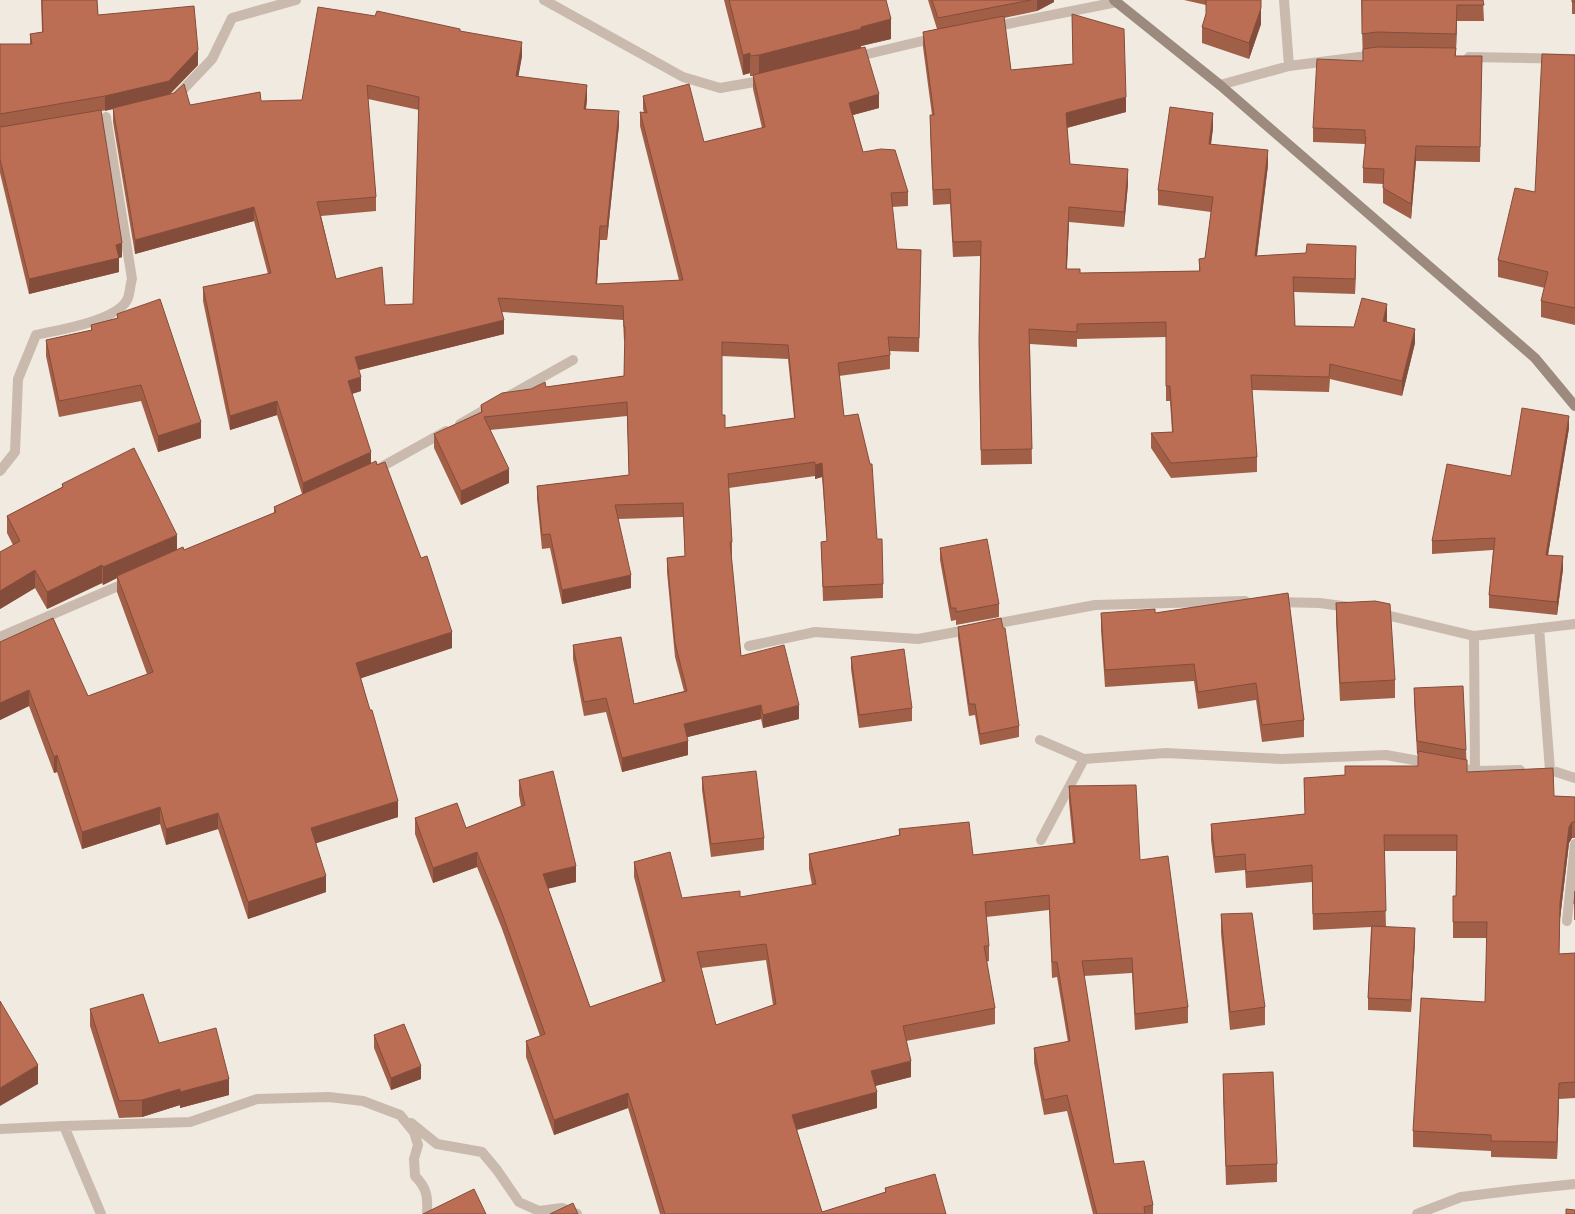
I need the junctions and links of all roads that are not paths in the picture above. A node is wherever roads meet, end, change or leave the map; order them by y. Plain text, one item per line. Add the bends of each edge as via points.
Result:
1 (296, 0) edge
2 (544, 0) edge
3 (1284, 0) edge
4 (1115, 1) edge
5 (978, 29) edge
6 (947, 36) edge
7 (1385, 55) edge
8 (1456, 56) edge
9 (1575, 59) edge
10 (844, 60) edge
11 (1289, 66) junction
12 (775, 77) edge
13 (1220, 86) junction
14 (165, 103) edge
15 (106, 117) dead end
16 (573, 360) dead end
17 (1575, 406) edge
18 (0, 470) edge
19 (366, 476) edge
20 (138, 578) edge
21 (1575, 624) edge
22 (1539, 628) junction
23 (1474, 636) junction
24 (0, 637) edge
25 (749, 646) dead end
26 (1040, 740) dead end
27 (1084, 759) junction
28 (1527, 770) edge
29 (1475, 771) junction
30 (1575, 778) edge
31 (1041, 840) dead end
32 (1575, 844) edge
33 (1567, 921) dead end
34 (400, 1115) junction
35 (64, 1126) junction
36 (0, 1129) edge
37 (1575, 1184) edge
38 (101, 1214) edge
39 (427, 1214) edge
40 (577, 1214) edge
41 (1417, 1214) edge

1 - 14 street via 232,18 212,59 172,101
2 - 12 street via 683,77 720,88
3 - 11 street
4 - 5 street
4 - 13 street
6 - 10 street
7 - 11 street
8 - 9 street
11 - 13 street
13 - 17 street via 1535,358
15 - 18 street via 132,279 127,300 112,314 36,335 18,379 15,452
16 - 19 street
20 - 24 street
21 - 22 street
22 - 23 street
22 - 30 street via 1546,770
23 - 25 street via 1363,610 1320,603 1261,601 1095,605 918,639 815,632
23 - 29 street
26 - 27 street
27 - 29 street via 1166,753 1282,760 1386,756
27 - 31 street
28 - 29 street
32 - 33 street
34 - 35 street via 363,1101 329,1097 289,1097 257,1099 190,1122
34 - 39 street via 414,1132 418,1145 414,1169 415,1176 424,1185 428,1200
34 - 40 street via 437,1144 482,1152 519,1202 539,1211 562,1208
35 - 36 street
35 - 38 street
37 - 41 street via 1461,1197

